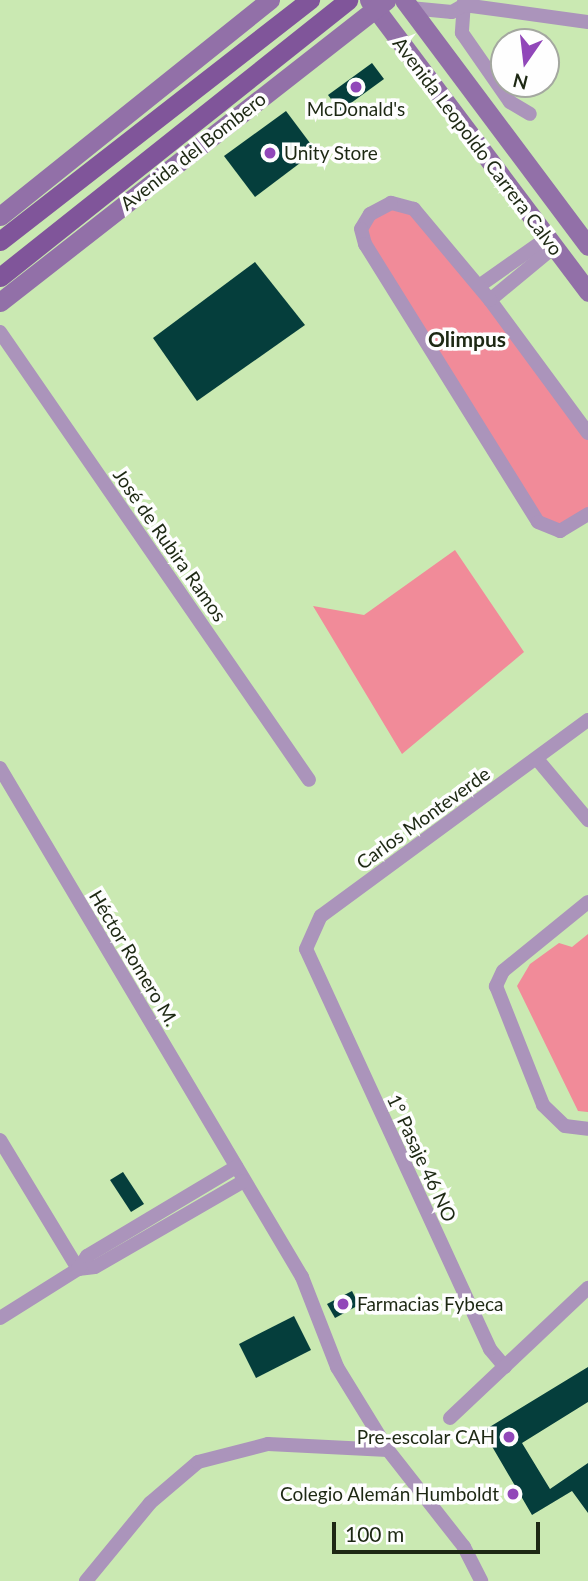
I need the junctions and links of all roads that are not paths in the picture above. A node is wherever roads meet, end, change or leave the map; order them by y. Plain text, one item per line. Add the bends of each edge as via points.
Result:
1 (270, 0) edge
2 (310, 0) edge
3 (337, 0) edge
4 (348, 0) edge
5 (463, 2) edge
6 (377, 3) edge
7 (407, 4) edge
8 (588, 22) edge
9 (530, 114) dead end
10 (0, 216) edge
11 (0, 241) edge
12 (550, 243) junction
13 (588, 246) edge
14 (0, 264) edge
15 (0, 277) edge
16 (479, 286) junction
17 (588, 292) edge
18 (490, 300) junction
19 (0, 302) edge
20 (0, 332) edge
21 (588, 433) edge
22 (588, 514) edge
23 (588, 720) edge
24 (537, 759) junction
25 (0, 768) edge
26 (309, 780) dead end
27 (588, 820) edge
28 (588, 902) edge
29 (308, 962) joint
30 (588, 1129) edge
31 (0, 1140) edge
32 (236, 1167) junction
33 (244, 1181) junction
34 (78, 1269) junction
35 (588, 1288) edge
36 (0, 1318) edge
37 (505, 1367) junction
38 (450, 1418) dead end
39 (388, 1450) junction
40 (86, 1581) edge
41 (481, 1581) edge

1 - 10 main road
2 - 11 main road
3 - 14 main road
4 - 15 main road, Avenida del Bombero
5 - 7 street via 452,12
5 - 8 street
5 - 9 street via 462,33 510,102
6 - 12 main road, Avenida Leopoldo Carrera Calvo
6 - 19 main road, Avenida del Bombero
7 - 13 main road, Avenida Leopoldo Carrera Calvo
12 - 16 street
12 - 17 main road, Avenida Leopoldo Carrera Calvo
12 - 18 street
16 - 18 street
16 - 22 street via 414,209 391,203 370,214 361,229 365,244 538,522 560,531
18 - 21 street
20 - 26 street, José de Rubira Ramos
23 - 24 street, Carlos Monteverde
24 - 27 street
24 - 29 street, Carlos Monteverde via 321,916 306,949
25 - 32 street, Héctor Romero M.
28 - 30 street via 503,971 496,986 543,1105 565,1126
29 - 37 street, 1° Pasaje 46 NO via 490,1349
31 - 34 street
32 - 33 street, Héctor Romero M.
32 - 34 street via 88,1256
33 - 34 street via 95,1267
33 - 39 street via 302,1277 337,1367
34 - 36 street
35 - 37 street
37 - 38 street
39 - 40 street via 268,1444 198,1462 150,1503
39 - 41 street via 464,1547

